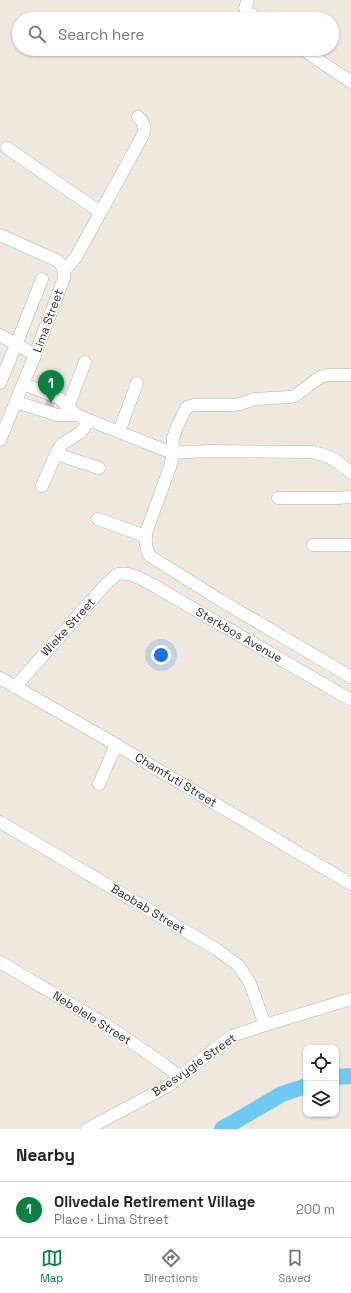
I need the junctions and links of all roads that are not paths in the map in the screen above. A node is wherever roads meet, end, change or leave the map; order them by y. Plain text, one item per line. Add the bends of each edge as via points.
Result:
1 (248, 0) edge
2 (248, 12) edge
3 (312, 56) edge
4 (351, 82) edge
5 (138, 117) dead end
6 (6, 148) dead end
7 (100, 212) junction
8 (0, 235) edge
9 (64, 271) junction
10 (42, 279) dead end
11 (0, 335) edge
12 (16, 345) junction
13 (35, 355) junction
14 (85, 362) dead end
15 (351, 375) edge
16 (0, 383) edge
17 (137, 383) dead end
18 (24, 384) junction
19 (16, 402) junction
20 (70, 412) junction
21 (89, 420) junction
22 (119, 432) junction
23 (0, 440) edge
24 (172, 452) junction
25 (56, 454) junction
26 (99, 468) dead end
27 (351, 473) edge
28 (42, 486) dead end
29 (351, 497) edge
30 (278, 498) dead end
31 (98, 519) dead end
32 (145, 536) junction
33 (313, 545) dead end
34 (351, 545) edge
35 (124, 574) joint
36 (351, 677) edge
37 (0, 678) edge
38 (15, 687) junction
39 (351, 700) edge
40 (116, 745) junction
41 (99, 784) dead end
42 (0, 822) edge
43 (351, 884) edge
44 (0, 962) edge
45 (351, 999) edge
46 (265, 1025) junction
47 (180, 1077) junction
48 (87, 1129) edge

1 - 2 street via 245,8
3 - 4 street
5 - 7 street via 145,126 143,135
6 - 7 street
7 - 9 street via 76,257
8 - 9 street via 58,260
9 - 13 street, Lima Street via 64,278
10 - 12 street
11 - 12 street
12 - 13 street
12 - 16 street
13 - 18 street, Lima Street
14 - 20 street
15 - 24 street via 320,377 295,396 255,399 232,405 190,405 186,408 173,438
17 - 22 street
18 - 19 street, Lima Street
18 - 20 street via 59,398
19 - 20 street via 57,415
19 - 23 street, Lima Street
20 - 21 street
21 - 22 street
21 - 25 street via 81,432 61,446
22 - 24 street
24 - 27 street via 313,452 332,458
24 - 32 street via 170,467
25 - 26 street
25 - 28 street
29 - 30 street
31 - 32 street
32 - 36 street via 150,556
33 - 34 street
35 - 38 street, Wieke Street via 114,576
35 - 39 street, Sterkbos Avenue via 135,576 158,588
37 - 38 street, Chamfuti Street
38 - 40 street, Chamfuti Street
40 - 41 street
40 - 43 street, Chamfuti Street
42 - 46 street, Baobab Street via 216,949 238,965 250,983
44 - 47 street, Nebelele Street via 108,1026
45 - 46 street, Beesvygie Street
46 - 47 street, Beesvygie Street via 232,1036
47 - 48 street, Beesvygie Street

